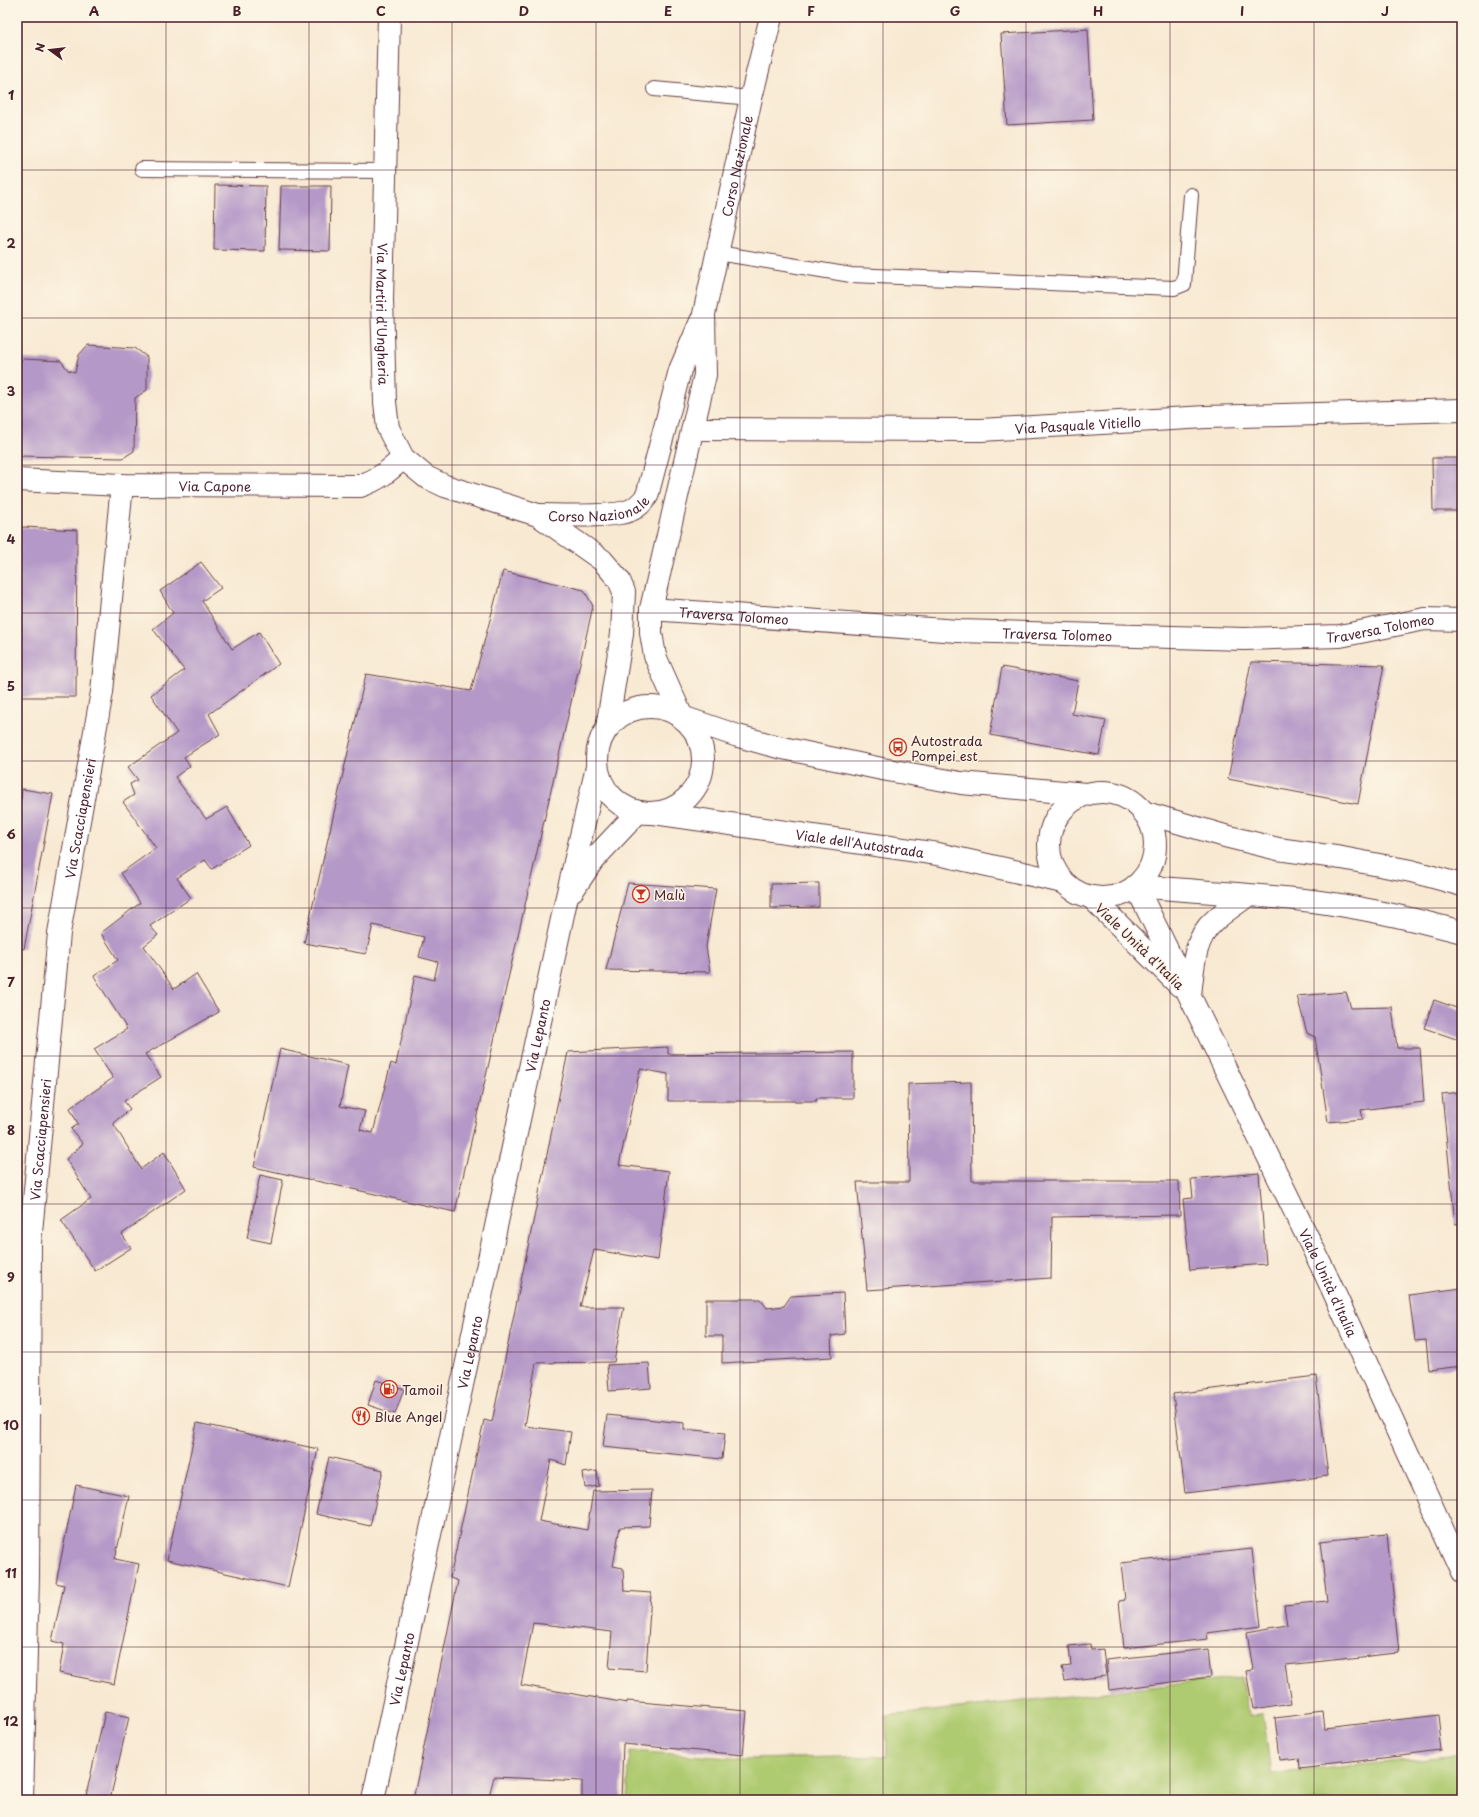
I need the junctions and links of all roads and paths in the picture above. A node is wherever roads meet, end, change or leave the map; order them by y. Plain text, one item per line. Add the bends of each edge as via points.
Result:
1 (389, 17) edge
2 (771, 17) edge
3 (654, 90) dead end
4 (751, 98) junction
5 (142, 168) dead end
6 (385, 171) junction
7 (1191, 195) dead end
8 (718, 253) junction
9 (704, 314) junction
10 (1462, 410) edge
11 (693, 429) junction
12 (403, 458) junction
13 (17, 480) edge
14 (122, 485) junction
15 (538, 515) junction
16 (651, 609) junction
17 (1462, 620) edge
18 (682, 717) junction
19 (607, 728) junction
20 (597, 767) junction
21 (1086, 794) junction
22 (646, 813) junction
23 (1146, 813) junction
24 (1063, 882) junction
25 (1462, 885) edge
26 (1136, 886) junction
27 (1247, 896) junction
28 (1091, 897) junction
29 (565, 905) junction
30 (1462, 932) edge
31 (1190, 995) junction
32 (1462, 1572) edge
33 (22, 1800) edge
34 (372, 1800) edge

1 - 6 main road, Via Martiri d'Ungheria
2 - 4 main road, Corso Nazionale
3 - 4 lane
4 - 8 main road, Corso Nazionale
5 - 6 lane
6 - 12 main road, Via Martiri d'Ungheria via 382,300 385,402 388,428
7 - 8 lane via 1184,284 1174,288 851,275
8 - 9 main road, Corso Nazionale
9 - 11 main road, Corso Nazionale via 705,375
9 - 15 main road, Corso Nazionale via 680,370 647,496 629,511 617,514
10 - 11 main road, Via Pasquale Vitiello via 1206,417 981,430
11 - 16 main road, Corso Nazionale
12 - 14 main road, Via Capone via 386,474 360,486
12 - 15 main road, Via Martiri d'Ungheria via 426,477 445,486
13 - 14 main road, Via Capone
14 - 33 main road, Via Scacciapensieri via 102,692 60,933 30,1243 28,1577
15 - 19 main road, Corso Nazionale via 602,560 619,580 624,592 622,634
16 - 17 main road, Traversa Tolomeo via 958,630 1244,639 1340,636 1425,619
16 - 18 main road, Corso Nazionale via 651,633 655,656
18 - 19 main road via 667,709 650,706 634,709 619,716
18 - 21 main road via 778,747 882,768 961,783
18 - 22 main road via 693,728 700,742 702,774 684,802 670,810
19 - 20 main road via 598,747
20 - 22 main road via 601,783 610,796 623,806
20 - 29 main road, Via Lepanto
21 - 23 main road via 1119,794 1134,802
21 - 24 main road via 1071,801 1052,825 1049,852 1054,868
22 - 24 main road, Viale dell'Autostrada via 938,854
22 - 29 main road, Via Lepanto via 593,860
23 - 25 main road via 1278,849 1411,871
23 - 26 main road via 1153,828 1156,844 1154,860 1147,875
24 - 28 main road via 1075,891
26 - 27 main road
26 - 28 main road via 1122,895
26 - 31 main road, Viale Unità d'Italia
27 - 30 main road via 1304,900 1359,908
27 - 31 main road via 1211,923 1199,943
28 - 31 main road, Viale Unità d'Italia
29 - 34 main road, Via Lepanto
31 - 32 main road, Viale Unità d'Italia via 1324,1273

